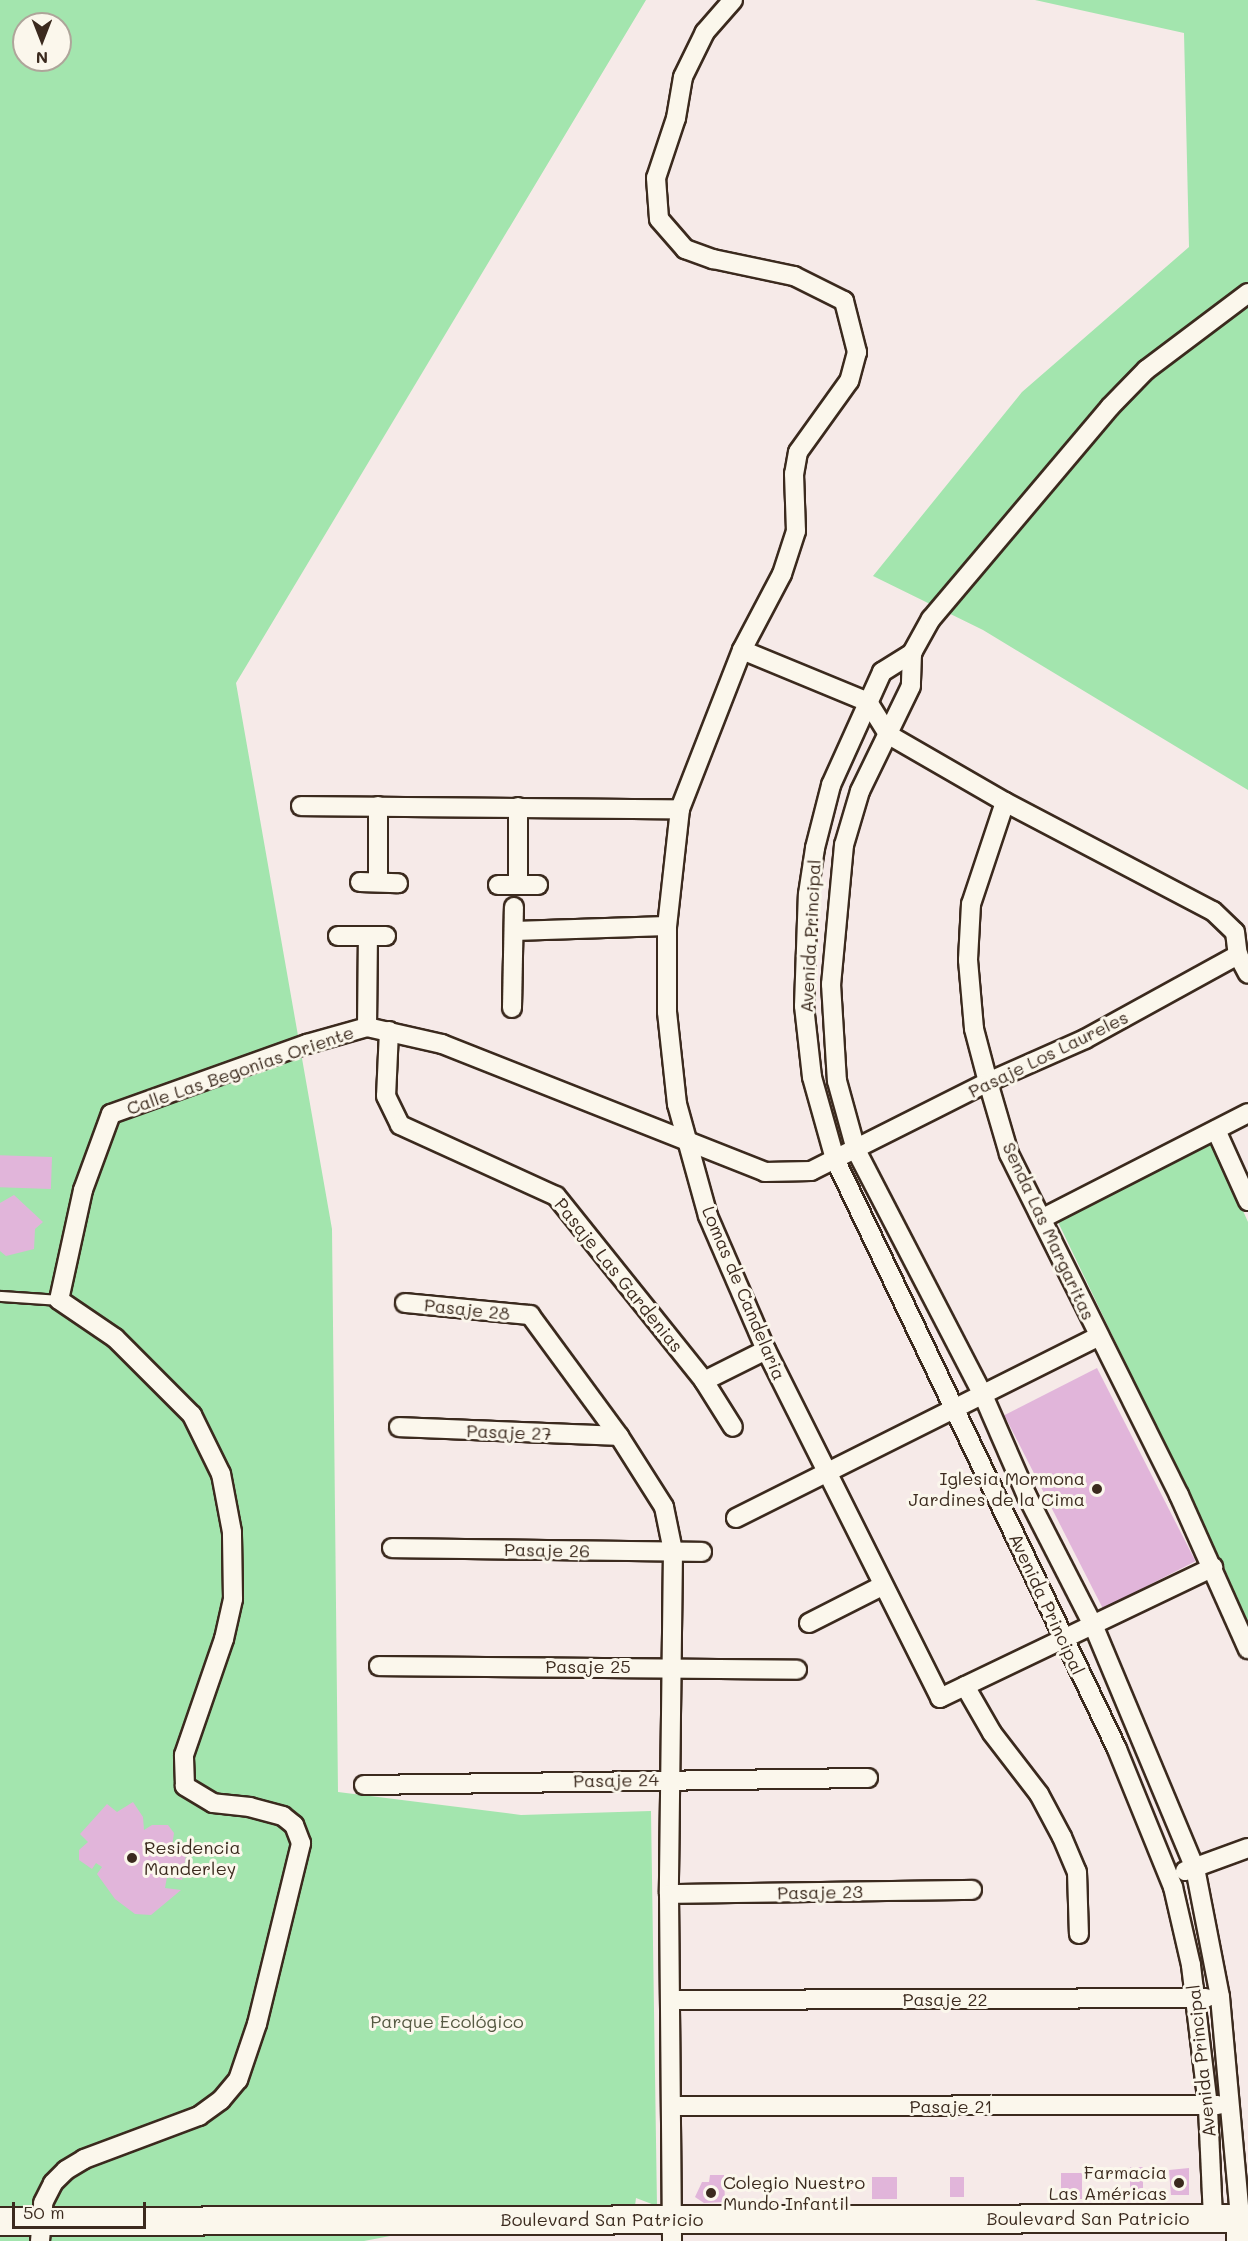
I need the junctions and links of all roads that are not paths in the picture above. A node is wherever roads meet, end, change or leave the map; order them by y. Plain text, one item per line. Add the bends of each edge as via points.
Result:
1 (733, 0) edge
2 (1248, 293) edge
3 (742, 650) junction
4 (912, 652) junction
5 (868, 702) junction
6 (889, 735) junction
7 (1005, 802) junction
8 (301, 806) dead end
9 (378, 806) junction
10 (518, 807) junction
11 (680, 810) junction
12 (360, 882) dead end
13 (378, 882) junction
14 (398, 883) dead end
15 (498, 885) dead end
16 (518, 885) junction
17 (538, 885) dead end
18 (514, 907) dead end
19 (667, 926) junction
20 (1241, 928) edge
21 (514, 931) junction
22 (338, 936) dead end
23 (1238, 955) junction
24 (1248, 974) edge
25 (512, 1008) dead end
26 (367, 1027) junction
27 (389, 1031) junction
28 (988, 1082) junction
29 (1248, 1113) edge
30 (1216, 1130) junction
31 (690, 1142) junction
32 (856, 1150) junction
33 (835, 1159) junction
34 (1248, 1201) edge
35 (1043, 1218) junction
36 (0, 1296) edge
37 (59, 1300) junction
38 (405, 1303) dead end
39 (1098, 1337) junction
40 (766, 1350) junction
41 (704, 1381) junction
42 (982, 1395) junction
43 (955, 1408) junction
44 (399, 1427) dead end
45 (733, 1427) dead end
46 (619, 1436) junction
47 (826, 1473) junction
48 (736, 1518) dead end
49 (392, 1548) dead end
50 (673, 1551) junction
51 (702, 1552) dead end
52 (1214, 1567) junction
53 (882, 1586) junction
54 (809, 1623) dead end
55 (1094, 1627) junction
56 (1063, 1640) junction
57 (1248, 1648) edge
58 (379, 1666) dead end
59 (674, 1667) junction
60 (797, 1670) dead end
61 (965, 1686) junction
62 (868, 1778) dead end
63 (671, 1779) junction
64 (364, 1785) dead end
65 (1248, 1848) edge
66 (1195, 1868) junction
67 (1169, 1877) junction
68 (972, 1890) dead end
69 (669, 1894) junction
70 (1079, 1934) dead end
71 (1220, 1997) junction
72 (1195, 1998) junction
73 (670, 2000) junction
74 (1232, 2104) junction
75 (671, 2106) junction
76 (1208, 2106) junction
77 (0, 2220) edge
78 (1243, 2226) edge
79 (40, 2230) edge
80 (672, 2230) edge
81 (1213, 2230) edge

1 - 3 street, Lomas de Candelaria via 705,32 683,77 676,118 656,178 659,219 685,249 794,276 843,301 857,352 849,381 798,452 796,531 782,574
2 - 4 street via 1146,370 1110,407 932,619
3 - 5 street
3 - 11 street, Lomas de Candelaria
4 - 5 street, Avenida Principal via 882,672
4 - 6 street, Avenida Principal via 911,686
5 - 6 street
5 - 33 street, Avenida Principal via 831,785 808,894 804,1006 812,1077
6 - 7 street
6 - 32 street, Avenida Principal via 860,791 843,845 837,892 831,984 837,1081
7 - 20 street
7 - 28 street, Senda Las Margaritas via 972,904 968,960 974,1029
8 - 9 street
9 - 10 street
9 - 13 street
10 - 11 street
10 - 16 street
11 - 19 street, Lomas de Candelaria
12 - 13 street
13 - 14 street
15 - 16 street
16 - 17 street
18 - 21 street
19 - 21 street
19 - 31 street, Lomas de Candelaria via 667,1012 677,1104
20 - 23 street
21 - 25 street
22 - 26 street via 377,936
23 - 24 street
23 - 28 street, Pasaje Los Laureles via 1085,1039
26 - 27 street, Calle Las Begonias Oriente
26 - 37 street, Calle Las Begonias Oriente via 307,1044 111,1114 83,1190
27 - 31 street, Calle Las Begonias Oriente via 442,1044
27 - 41 street, Pasaje Las Gardenias via 386,1096 400,1125 556,1196
28 - 32 street, Pasaje Los Laureles
28 - 35 street, Senda Las Margaritas via 1010,1154
29 - 30 street
30 - 34 street
30 - 35 street
31 - 33 street, Calle Las Begonias Oriente via 765,1172 811,1172
31 - 40 street, Lomas de Candelaria via 708,1216
32 - 33 street, Calle Las Begonias Oriente
32 - 42 street, Avenida Principal
33 - 43 street, Avenida Principal
35 - 39 street, Senda Las Margaritas
36 - 37 lane
37 - 79 street via 116,1338 192,1415 214,1453 226,1493 232,1532 233,1599 224,1639 184,1755 184,1786 213,1803 283,1816 294,1825 301,1843 257,2024 238,2080 221,2100 199,2116 84,2159 66,2170 53,2183 43,2203
38 - 46 street, Pasaje 28 via 530,1315
39 - 42 street
39 - 52 street, Senda Las Margaritas
40 - 41 street
40 - 47 street, Lomas de Candelaria
41 - 45 street, Pasaje Las Gardenias
42 - 43 street
42 - 55 street, Avenida Principal
43 - 47 street
43 - 56 street, Avenida Principal
44 - 46 street, Pasaje 27
46 - 50 street via 664,1507
47 - 48 street
47 - 53 street, Lomas de Candelaria
49 - 50 street, Pasaje 26
50 - 51 street, Pasaje 26
50 - 59 street
52 - 55 street, Lomas de Candelaria
52 - 57 street, Senda Las Margaritas
53 - 54 street
53 - 61 street, Lomas de Candelaria via 940,1698
55 - 56 street, Lomas de Candelaria
55 - 66 street, Avenida Principal
56 - 61 street, Lomas de Candelaria
56 - 67 street, Avenida Principal via 1117,1749
58 - 59 street, Pasaje 25
59 - 60 street, Pasaje 25
59 - 63 street
61 - 70 street via 992,1733 1038,1794 1062,1837 1077,1872
62 - 63 street, Pasaje 24
63 - 64 street, Pasaje 24
63 - 69 street
65 - 66 street
66 - 67 street
66 - 71 street, Avenida Principal
67 - 72 street, Avenida Principal
68 - 69 street, Pasaje 23
69 - 73 street
71 - 72 street, Pasaje 22
71 - 74 street, Avenida Principal
72 - 73 street, Pasaje 22
72 - 76 street, Avenida Principal
73 - 75 street
74 - 76 street, Pasaje 21
74 - 78 street, Avenida Principal
75 - 76 street, Pasaje 21
75 - 80 street
76 - 81 street, Avenida Principal
77 - 79 street, Boulevard San Patricio
78 - 81 street, Boulevard San Patricio
79 - 80 street, Boulevard San Patricio
80 - 81 street, Boulevard San Patricio

